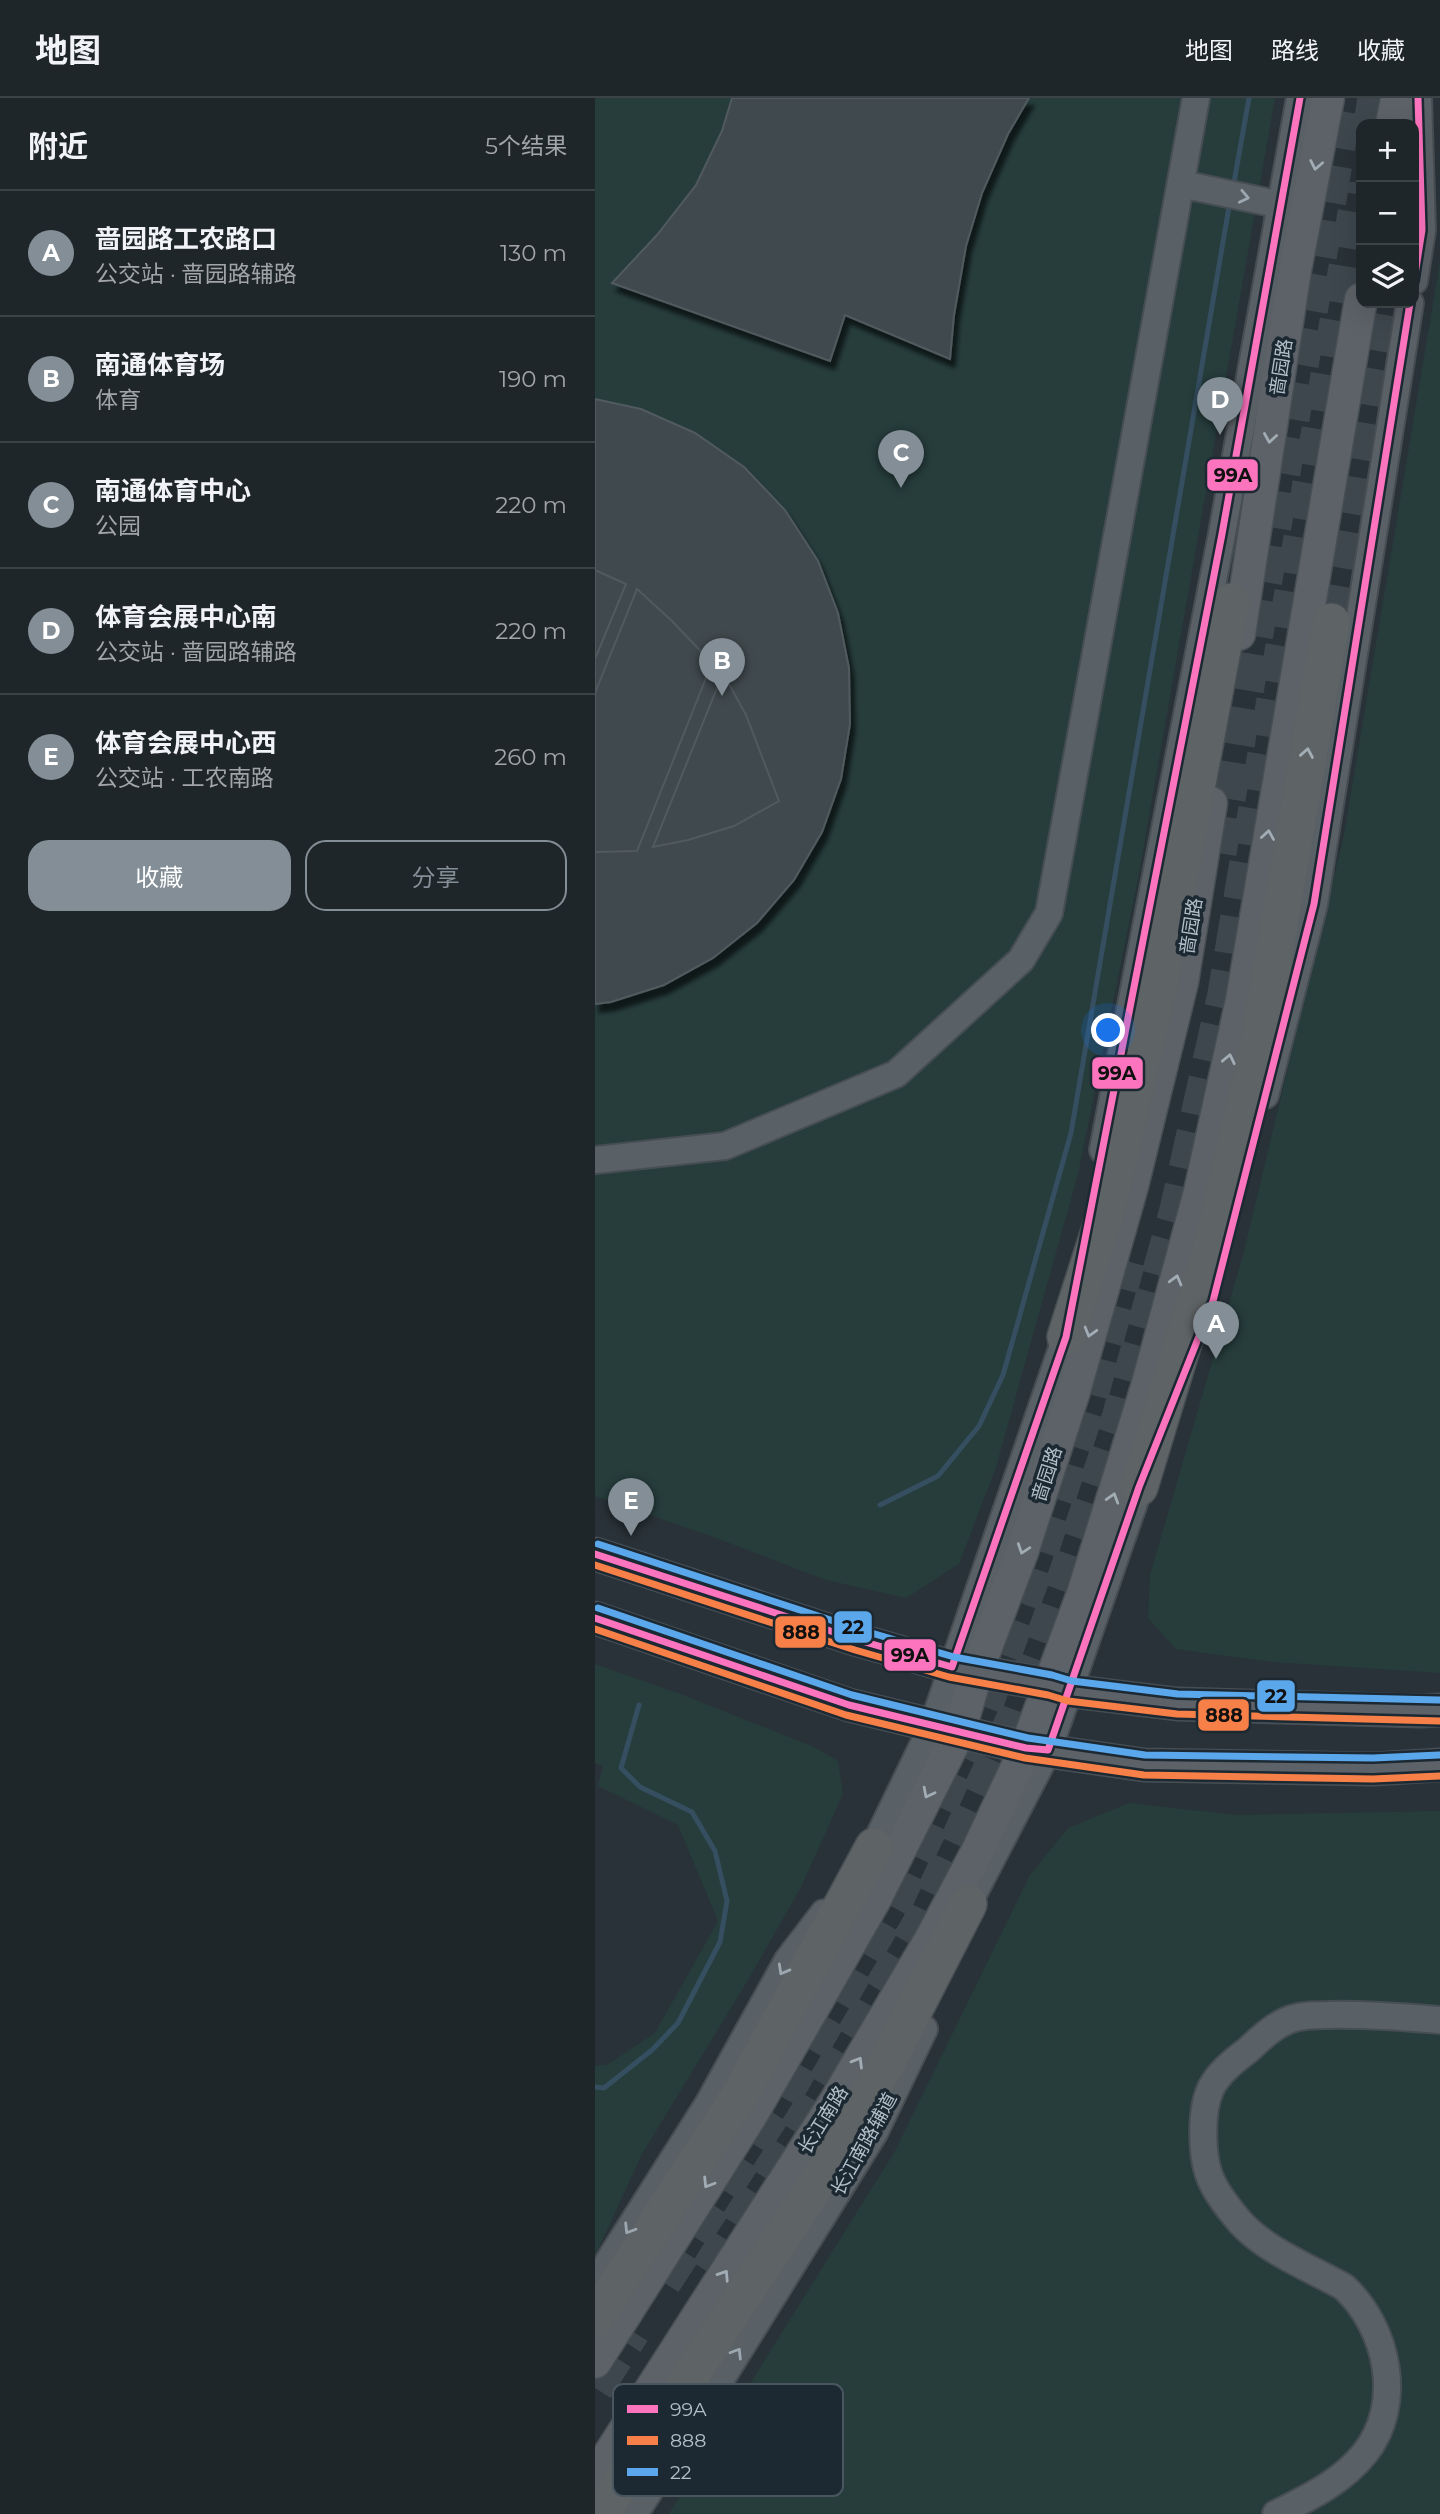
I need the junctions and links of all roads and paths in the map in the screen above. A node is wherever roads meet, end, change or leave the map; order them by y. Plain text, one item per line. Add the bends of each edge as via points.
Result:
1 (1196, 98) edge
2 (1300, 98) edge
3 (1327, 98) edge
4 (1397, 98) edge
5 (1418, 98) edge
6 (1393, 119) edge
7 (1181, 184) junction
8 (1294, 208) junction
9 (1419, 249) edge
10 (1359, 308) edge
11 (1409, 308) edge
12 (1231, 602) dead end
13 (1331, 622) tunnel mouth
14 (595, 1160) edge
15 (1066, 1337) junction
16 (1139, 1487) junction
17 (595, 1554) edge
18 (595, 1618) edge
19 (965, 1669) junction
20 (1060, 1688) junction
21 (1440, 1710) edge
22 (946, 1729) junction
23 (1037, 1749) junction
24 (1440, 1765) edge
25 (874, 1847) junction
26 (968, 1904) joint
27 (1440, 2020) edge
28 (595, 2283) edge
29 (595, 2319) tunnel mouth
30 (595, 2362) edge
31 (676, 2384) edge
32 (686, 2384) edge
33 (1276, 2514) edge

1 - 7 street
2 - 8 street
3 -> 8 main road, 啬园路
4 - 6 main road
5 - 9 street
7 -> 8 street
7 - 14 street via 1049,913 1021,960 896,1074 725,1146
8 - 15 street via 1222,534
8 -> 19 main road, 啬园路 via 1182,982 1132,1186 1074,1391 1022,1552
20 -> 10 main road via 1200,1192 1242,1000
11 - 16 street via 1314,904 1213,1301
12 - 15 highway via 1160,981 1107,1209
16 -> 13 highway via 1212,1247 1257,1053
15 - 19 street
16 - 20 street
17 - 19 main road via 858,1640
18 - 22 main road via 849,1705
19 - 20 main road
19 - 22 main road, 啬园路
20 - 21 main road via 1177,1704
20 - 23 main road
22 - 23 main road
22 - 25 street
22 -> 30 main road via 875,1899 750,2117
23 - 24 main road via 1156,1766 1373,1769
23 - 26 street
31 -> 23 main road, 长江南路
25 -> 28 street via 788,1960 709,2103
25 - 29 highway via 743,2090
32 -> 26 highway via 829,2164
27 - 33 street via 1364,2014 1290,2019 1245,2051 1210,2089 1206,2160 1211,2181 1225,2204 1259,2238 1355,2297 1380,2342 1387,2372 1383,2417 1364,2454 1329,2486

